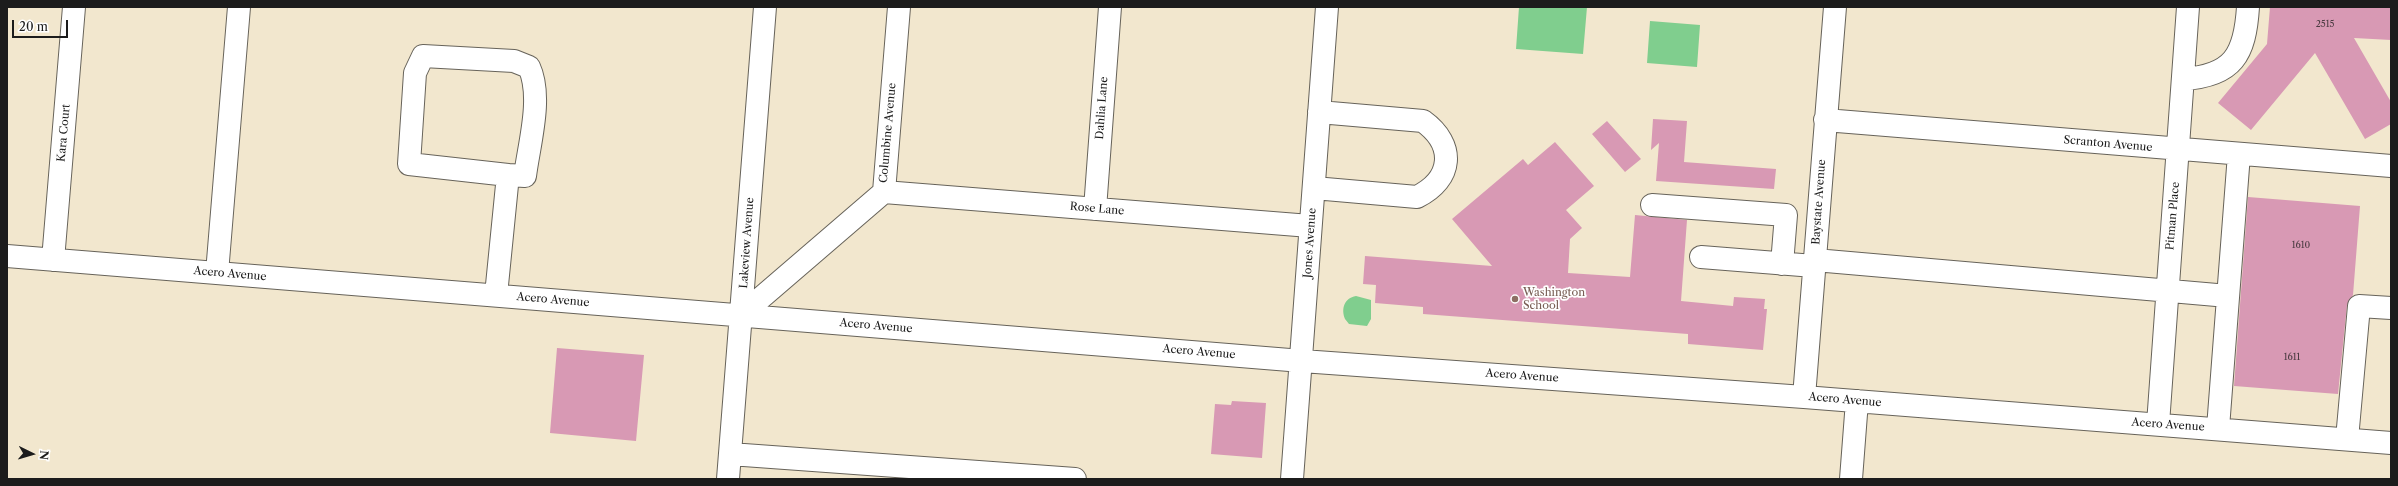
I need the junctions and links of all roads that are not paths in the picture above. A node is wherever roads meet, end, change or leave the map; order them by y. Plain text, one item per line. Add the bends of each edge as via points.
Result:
1 (74, 7) edge
2 (239, 7) edge
3 (765, 7) edge
4 (899, 7) edge
5 (1110, 7) edge
6 (1328, 7) edge
7 (1835, 7) edge
8 (2188, 7) edge
9 (2248, 7) edge
10 (2183, 79) junction
11 (1319, 112) junction
12 (1825, 120) junction
13 (2178, 150) junction
14 (2239, 154) junction
15 (2391, 166) edge
16 (508, 175) junction
17 (1314, 188) junction
18 (884, 192) junction
19 (1652, 205) dead end
20 (1095, 209) junction
21 (1310, 226) junction
22 (7, 256) edge
23 (1701, 257) dead end
24 (53, 260) junction
25 (1814, 263) junction
26 (1782, 264) junction
27 (217, 273) junction
28 (2167, 291) junction
29 (496, 295) junction
30 (2228, 296) junction
31 (2391, 308) edge
32 (741, 315) junction
33 (1302, 361) junction
34 (1804, 397) junction
35 (1857, 401) junction
36 (2158, 424) junction
37 (2218, 428) junction
38 (2347, 439) junction
39 (2391, 443) edge
40 (730, 454) junction
41 (728, 479) edge
42 (1076, 479) edge
43 (1292, 479) edge
44 (1851, 479) edge

1 - 24 street, Kara Court
2 - 27 street
3 - 32 street, Lakeview Avenue
4 - 18 street, Columbine Avenue
5 - 20 street, Dahlia Lane
6 - 11 street, Jones Avenue
7 - 12 street, Baystate Avenue
8 - 10 street, Pitman Place
9 - 10 street via 2240,47 2226,68 2204,78
10 - 13 street, Pitman Place
11 - 17 street, Jones Avenue
11 - 17 street via 1423,121 1435,129 1443,141 1446,154 1445,168 1440,181 1430,191 1417,197
12 - 13 street, Scranton Avenue
12 - 25 street, Baystate Avenue
13 - 14 street, Scranton Avenue
13 - 28 street, Pitman Place
14 - 15 street, Scranton Avenue
14 - 30 street
16 - 16 street via 409,164 415,73 424,56 514,61 529,67 534,77 536,94 525,176
16 - 29 street
17 - 21 street, Jones Avenue
18 - 20 street, Rose Lane
18 - 32 street, Columbine Avenue
19 - 26 street via 1786,215
20 - 21 street, Rose Lane
21 - 33 street, Jones Avenue
22 - 24 street, Acero Avenue
23 - 26 street
24 - 27 street, Acero Avenue
25 - 26 street
25 - 28 street
25 - 34 street, Baystate Avenue
27 - 29 street, Acero Avenue
28 - 30 street
28 - 36 street, Pitman Place
29 - 32 street, Acero Avenue
30 - 37 street
31 - 38 street via 2359,306
32 - 33 street, Acero Avenue
32 - 40 street, Lakeview Avenue
33 - 34 street, Acero Avenue
33 - 43 street, Jones Avenue
34 - 35 street, Acero Avenue
35 - 36 street, Acero Avenue
35 - 44 street
36 - 37 street, Acero Avenue
37 - 38 street, Acero Avenue
38 - 39 street, Acero Avenue
40 - 41 street, Lakeview Avenue
40 - 42 street

